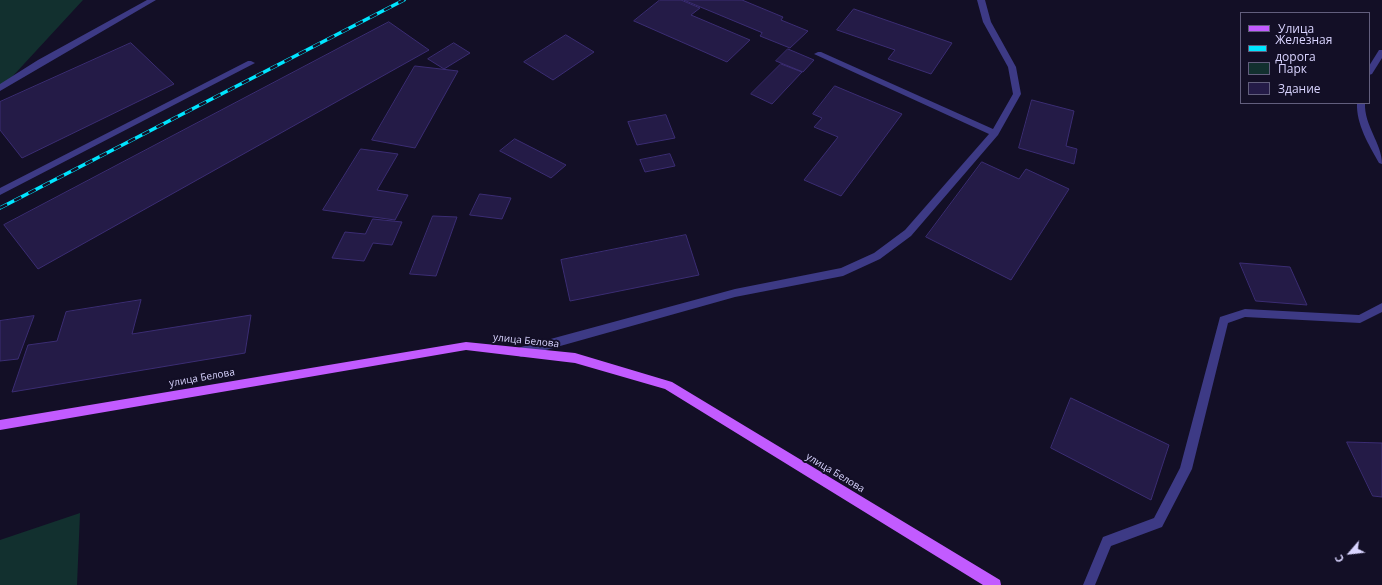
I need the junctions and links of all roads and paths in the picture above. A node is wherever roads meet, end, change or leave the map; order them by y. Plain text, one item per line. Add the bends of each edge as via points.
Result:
1 (152, 0) edge
2 (981, 0) edge
3 (1382, 52) edge
4 (818, 54) dead end
5 (251, 63) dead end
6 (1370, 70) edge
7 (0, 88) edge
8 (1361, 104) edge
9 (995, 133) junction
10 (1382, 161) edge
11 (0, 192) edge
12 (1382, 307) edge
13 (521, 352) junction
14 (0, 425) edge
15 (992, 585) edge
16 (995, 585) edge
17 (1089, 585) edge

1 - 7 street
2 - 9 street via 987,22 1012,67 1017,94
3 - 6 street
4 - 9 street
5 - 11 street
8 - 10 street via 1360,110 1375,150
9 - 13 street via 908,233 877,256 843,272 735,294
12 - 17 street via 1360,319 1246,312 1224,320 1186,469 1158,523 1107,541
13 - 14 main road, улица Белова via 466,346
13 - 16 main road, улица Белова via 575,358 668,385
15 - 16 street

